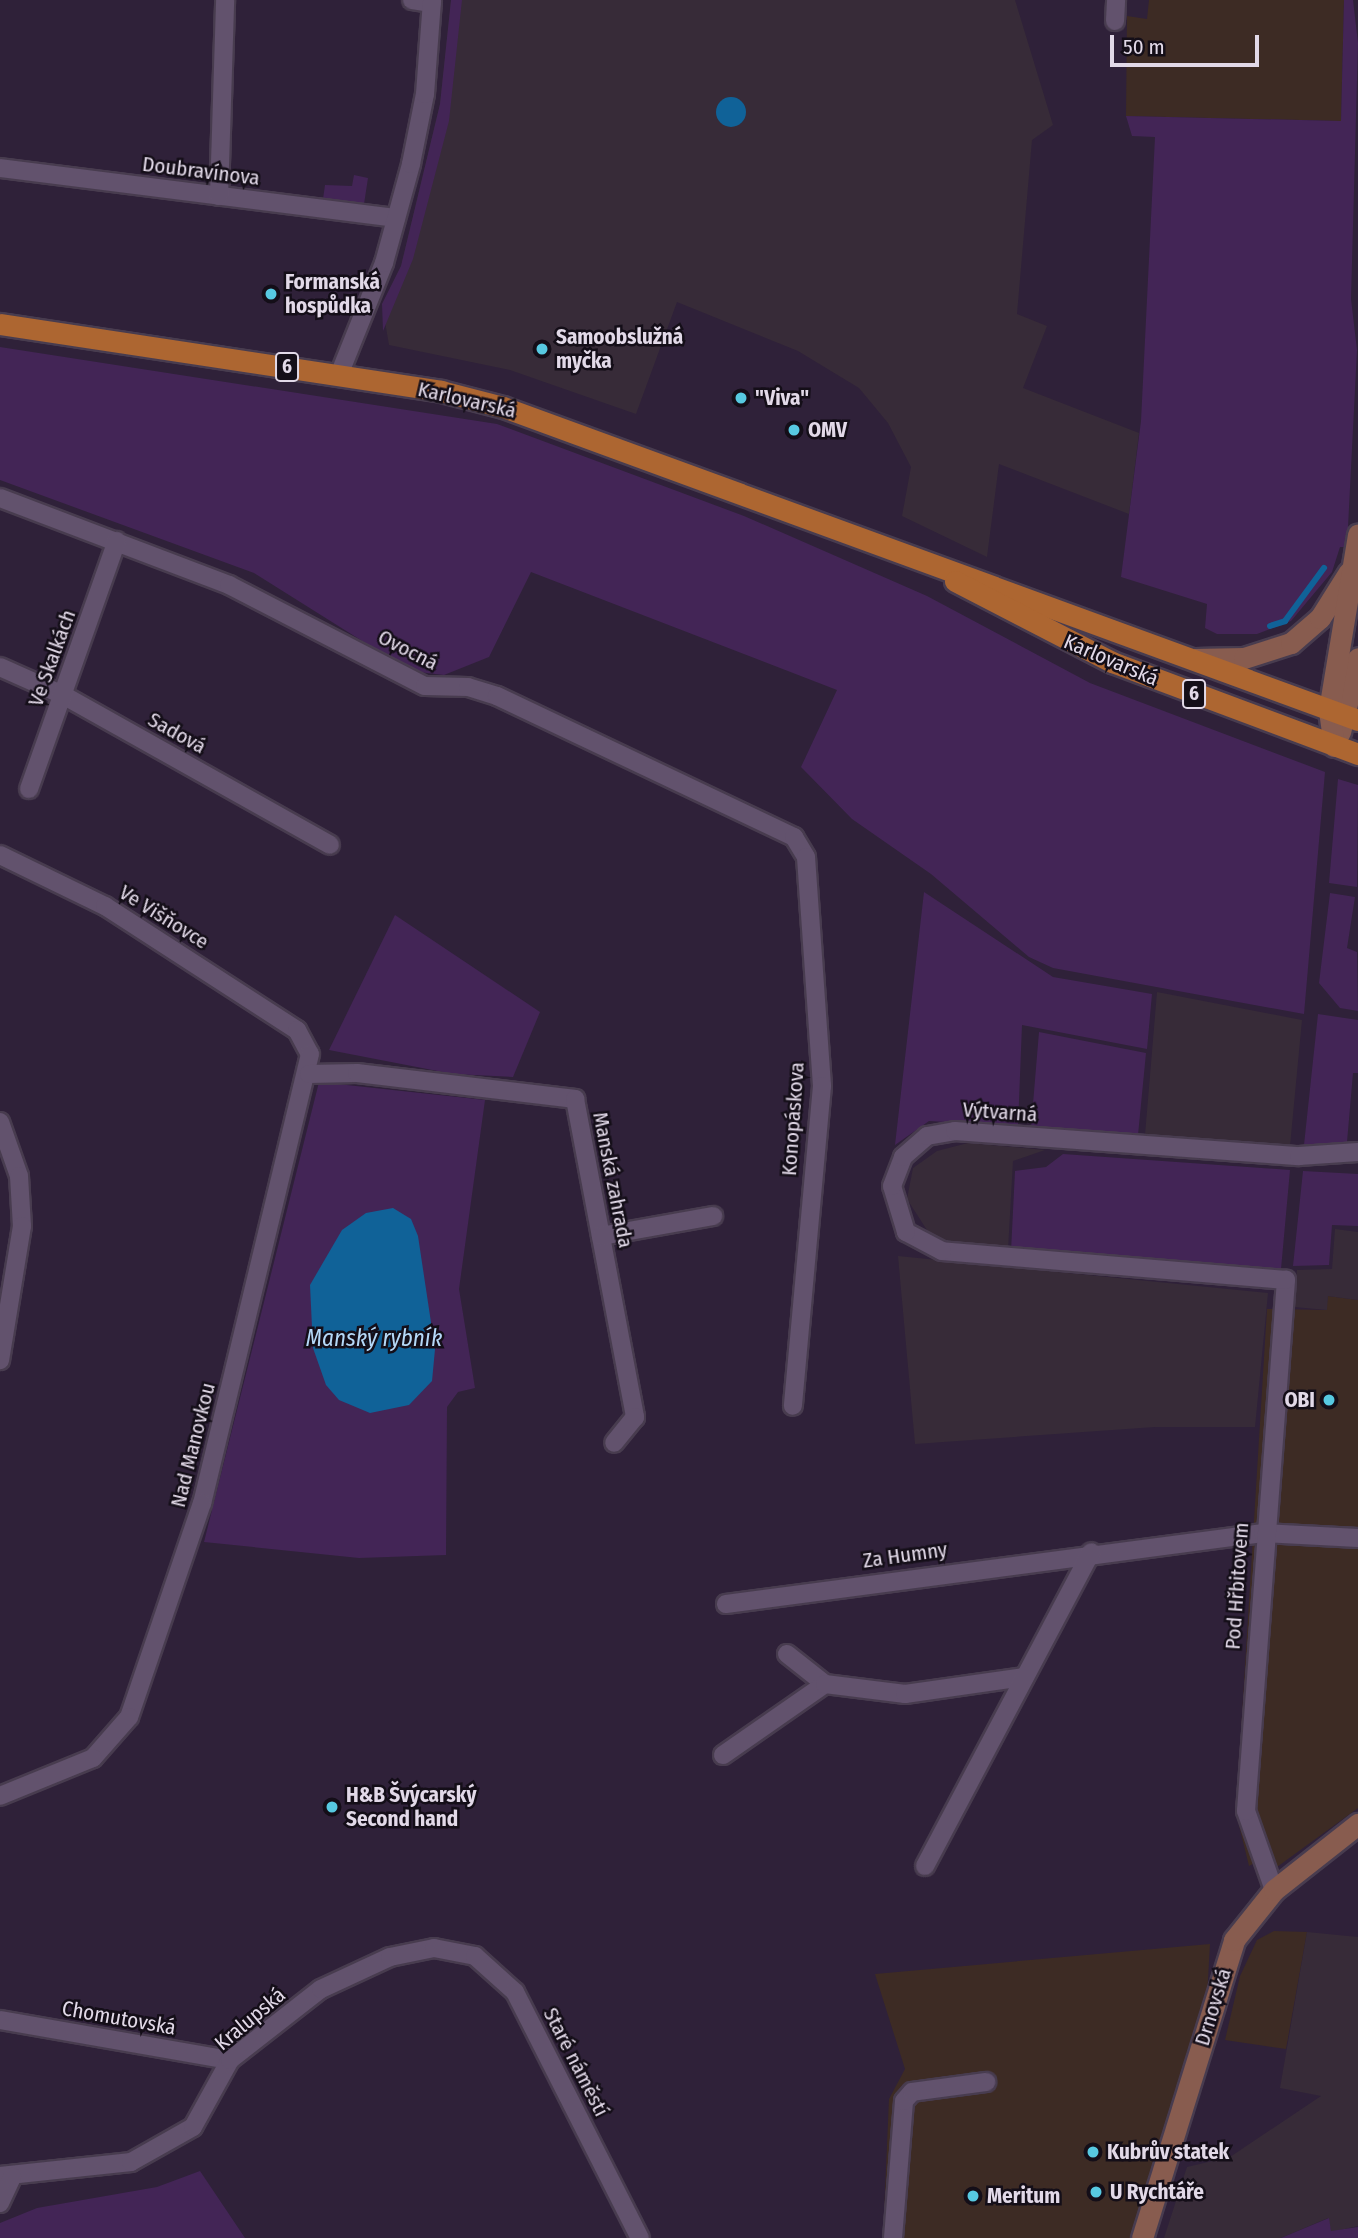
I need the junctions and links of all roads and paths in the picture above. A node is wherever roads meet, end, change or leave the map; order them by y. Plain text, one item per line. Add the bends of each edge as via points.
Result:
1 (225, 0) edge
2 (412, 0) edge
3 (1116, 0) edge
4 (432, 1) edge
5 (1115, 22) dead end
6 (0, 169) edge
7 (219, 196) junction
8 (396, 218) junction
9 (0, 324) edge
10 (339, 375) junction
11 (0, 498) edge
12 (1358, 534) edge
13 (117, 541) junction
14 (914, 557) junction
15 (1356, 561) junction
16 (1358, 658) edge
17 (1192, 659) junction
18 (0, 667) edge
19 (63, 695) junction
20 (1345, 716) edge
21 (1334, 746) junction
22 (1358, 754) edge
23 (29, 789) dead end
24 (794, 837) joint
25 (330, 845) dead end
26 (0, 855) edge
27 (297, 1030) joint
28 (309, 1074) junction
29 (0, 1122) edge
30 (1358, 1152) edge
31 (713, 1216) dead end
32 (601, 1236) junction
33 (1286, 1280) joint
34 (0, 1360) edge
35 (793, 1406) dead end
36 (614, 1443) dead end
37 (1263, 1533) junction
38 (1358, 1538) edge
39 (1091, 1552) junction
40 (726, 1604) dead end
41 (787, 1654) dead end
42 (1025, 1677) junction
43 (825, 1684) junction
44 (723, 1755) dead end
45 (0, 1796) edge
46 (1358, 1825) edge
47 (925, 1866) dead end
48 (1274, 1890) junction
49 (434, 1948) joint
50 (0, 2020) edge
51 (230, 2060) junction
52 (986, 2082) dead end
53 (6, 2176) edge
54 (0, 2203) edge
55 (640, 2238) edge
56 (893, 2238) edge
57 (1142, 2238) edge

1 - 7 street
2 - 4 street
3 - 5 street
4 - 8 street via 425,94
6 - 7 street, Doubravínova
7 - 8 street, Doubravínova
8 - 10 street
9 - 10 main road, Karlovarská / 6
10 - 14 main road, Karlovarská / 6 via 441,391 570,427
11 - 13 street, Ovocná
12 - 15 main road
13 - 19 street, Ve Skalkách
13 - 24 street, Ovocná via 229,585 425,686 468,687 497,696
14 - 17 main road, Karlovarská / 6
14 - 21 main road, Karlovarská / 6 via 1057,638
15 - 17 main road via 1320,618 1291,643 1244,658
15 - 20 main road
16 - 20 main road
17 - 20 main road, Karlovarská / 6
18 - 19 street, Sadová
19 - 23 street, Ve Skalkách
19 - 25 street, Sadová
20 - 21 main road
21 - 22 main road, Karlovarská / 6
24 - 35 street, Konopáskova via 806,857 822,1086
26 - 27 street, Ve Višňovce via 105,906
27 - 28 street, Nad Manovkou via 310,1054
28 - 32 street, Manská zahrada via 357,1073 575,1099
28 - 45 street, Nad Manovkou via 202,1503 129,1717 93,1758
29 - 34 street via 19,1176 22,1226
30 - 33 street, Výtvarná via 1299,1156 955,1131 927,1136 904,1157 892,1186 906,1232 942,1251
31 - 32 street
32 - 36 street, Manská zahrada via 635,1417
33 - 37 street, Pod Hřbitovem
37 - 38 street, Za Humny
37 - 39 street, Za Humny
37 - 48 street, Pod Hřbitovem via 1246,1811
39 - 40 street, Za Humny
39 - 42 street
41 - 43 street
42 - 43 street via 905,1694
42 - 47 street
43 - 44 street
46 - 48 main road, Drnovská
48 - 57 main road, Drnovská via 1234,1940
49 - 51 street, Kralupská via 390,1957 321,1989
49 - 55 street, Staré náměstí via 475,1956 515,1992
50 - 51 street, Chomutovská
51 - 53 street, Kralupská via 193,2127 131,2162
52 - 56 street via 912,2092 904,2101
53 - 54 street

